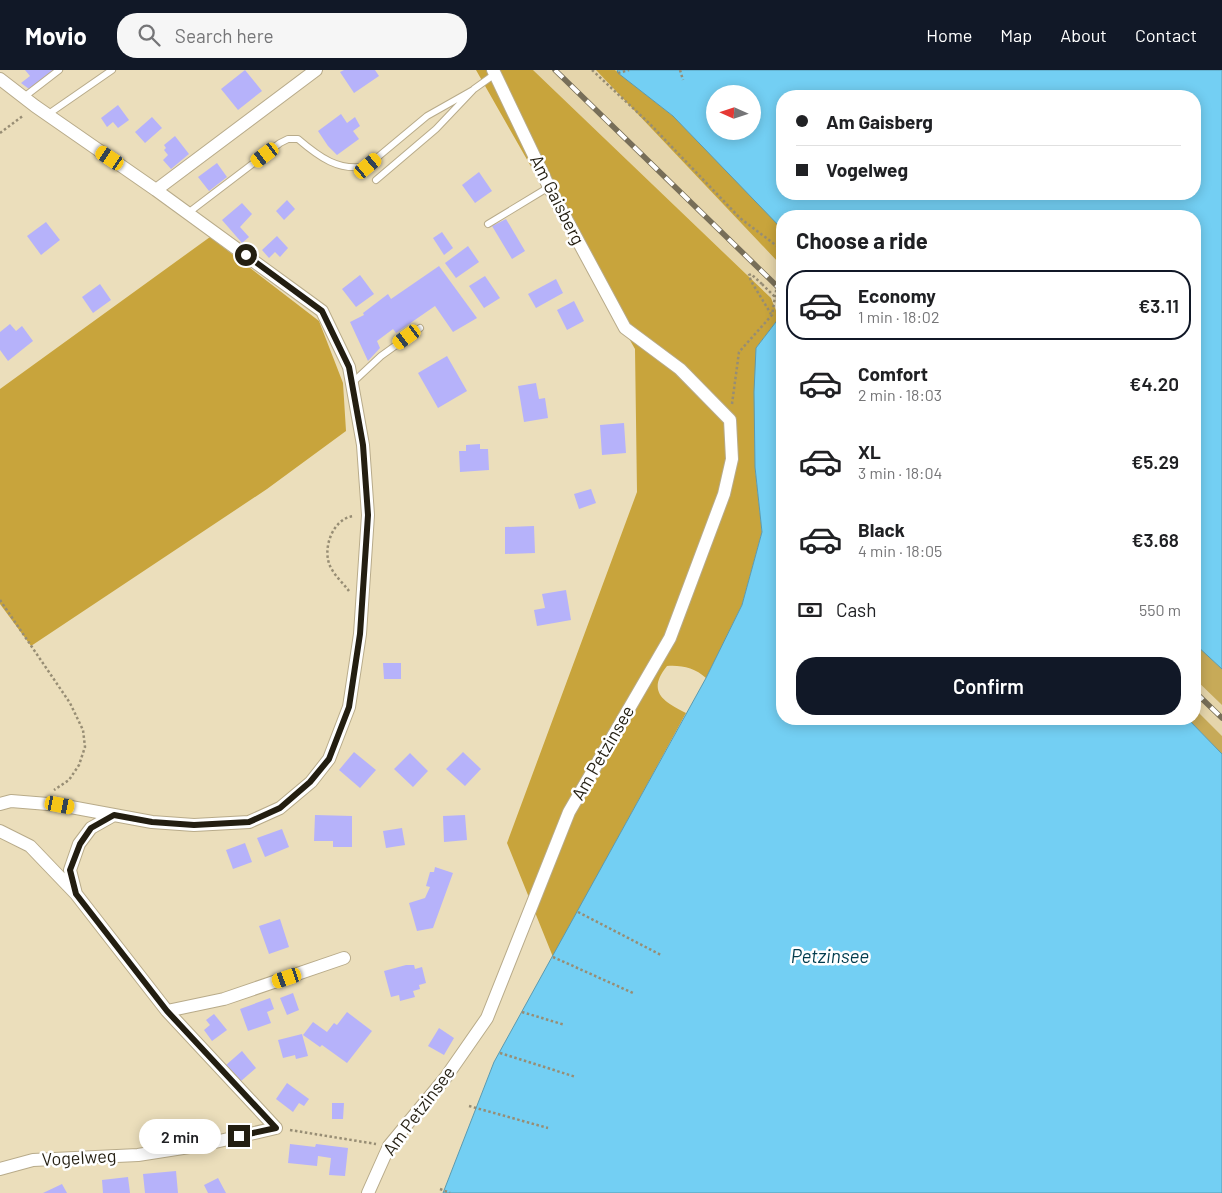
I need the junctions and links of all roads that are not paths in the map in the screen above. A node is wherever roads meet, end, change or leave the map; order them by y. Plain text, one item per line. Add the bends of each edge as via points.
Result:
1 (59, 70) edge
2 (112, 70) edge
3 (316, 70) edge
4 (494, 72) edge
5 (0, 79) edge
6 (473, 90) junction
7 (24, 97) junction
8 (47, 115) junction
9 (376, 180) dead end
10 (549, 187) junction
11 (156, 190) junction
12 (188, 213) junction
13 (488, 224) dead end
14 (420, 328) dead end
15 (352, 383) junction
16 (730, 420) joint
17 (6, 802) edge
18 (114, 815) junction
19 (0, 831) edge
20 (76, 894) junction
21 (344, 958) dead end
22 (167, 1011) junction
23 (0, 1169) edge
24 (368, 1193) edge

1 - 7 lane
2 - 8 lane
3 - 11 street
4 - 6 lane
4 - 10 street, Am Gaisberg
5 - 7 street
6 - 9 lane via 436,129
6 - 12 lane via 427,116 368,166 344,167 323,159 298,139 288,139
7 - 8 street
8 - 11 street
10 - 13 lane
10 - 16 street, Am Gaisberg via 625,328 680,369
11 - 12 street
12 - 15 street via 322,311 349,367
14 - 15 lane via 381,356
15 - 18 street via 363,445 368,515 360,634 349,707 329,759 310,782 280,808 249,822 194,825
16 - 24 street, Am Petzinsee via 732,459 724,494 670,638 569,812 487,1018 446,1077 389,1146
17 - 18 street via 60,805
18 - 20 street via 91,828 80,844 70,870
19 - 20 street via 30,846
20 - 22 street
21 - 22 street via 224,998
22 - 23 street, Vogelweg via 276,1128 138,1155 32,1160

